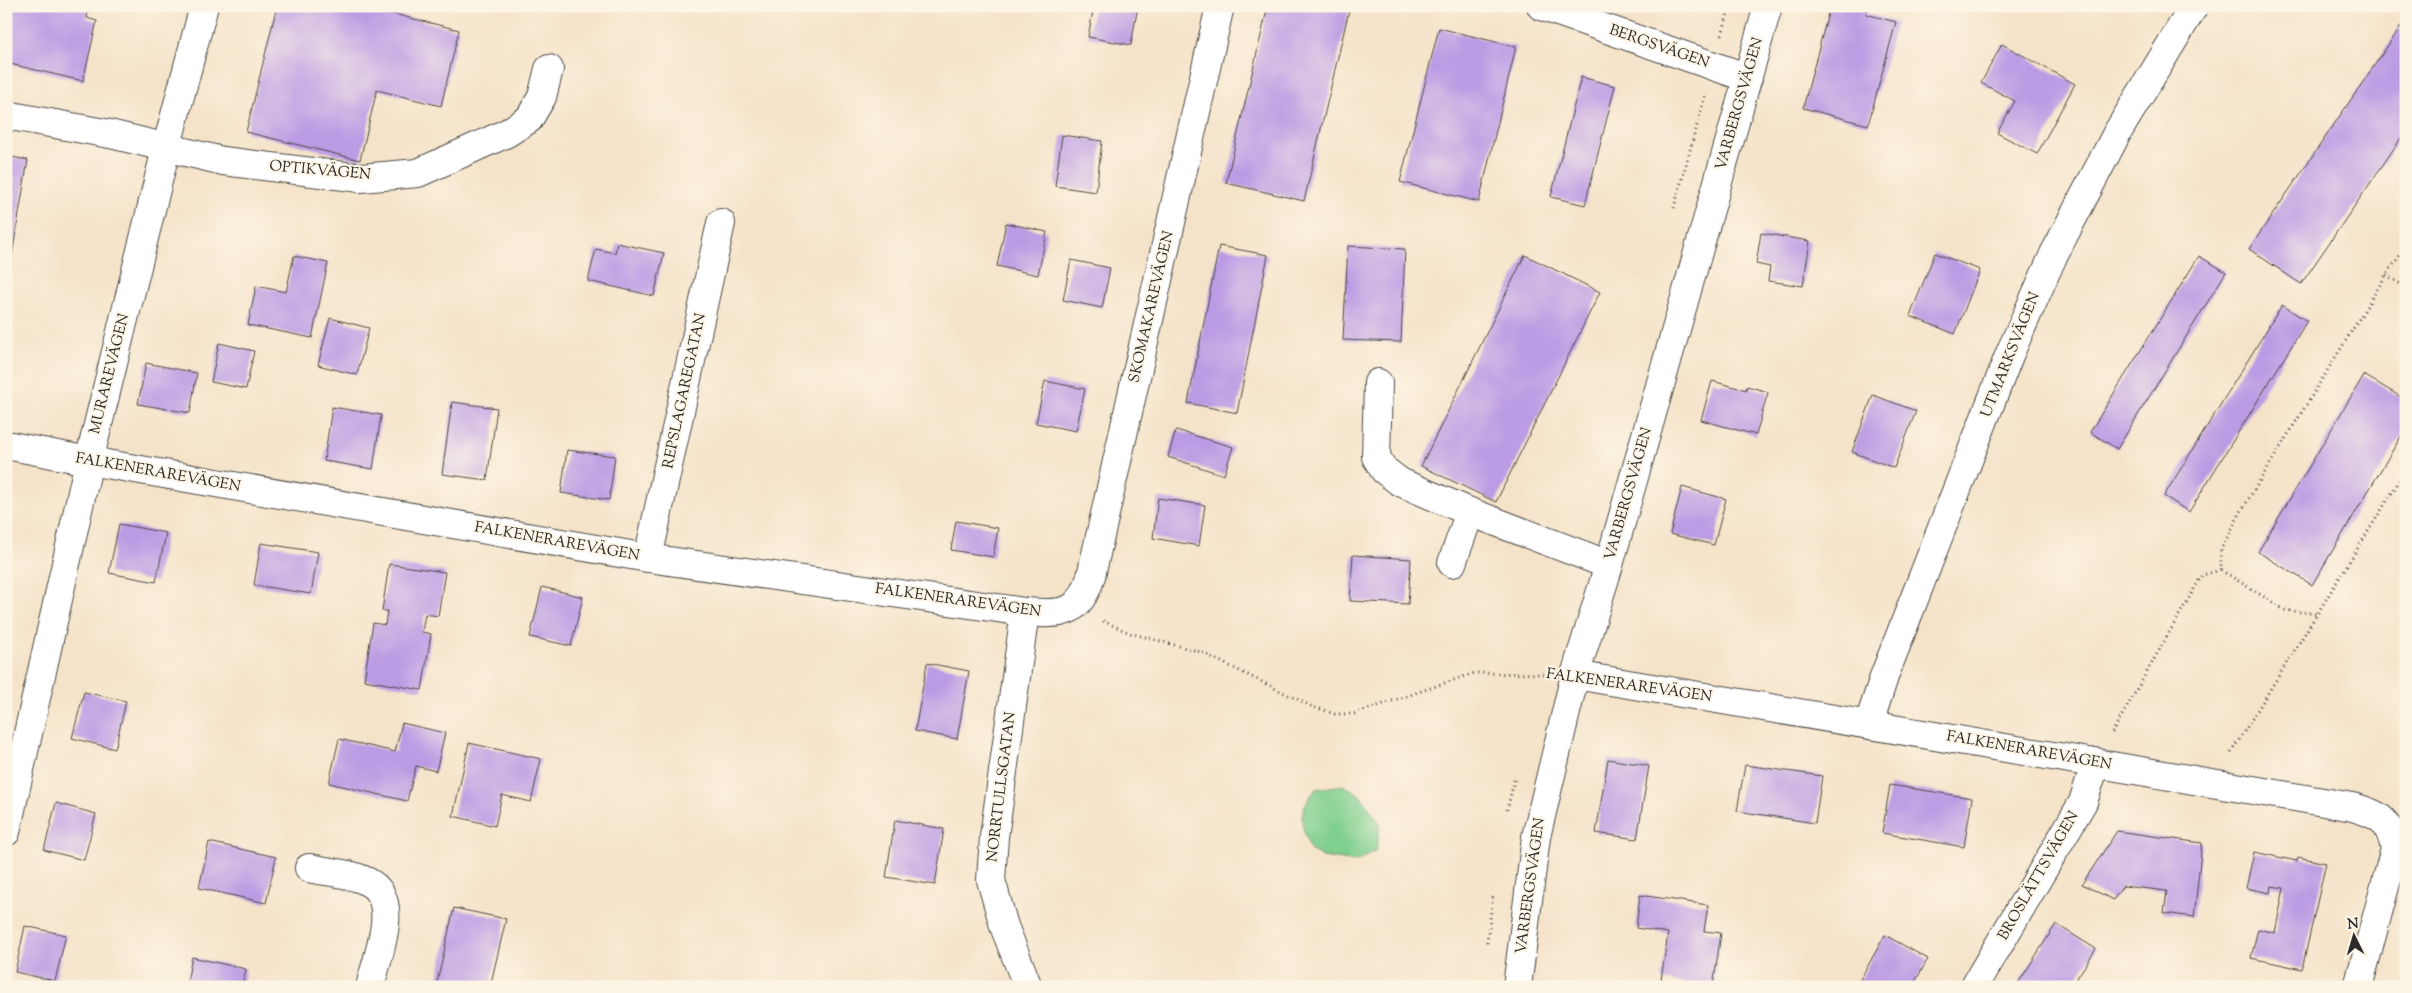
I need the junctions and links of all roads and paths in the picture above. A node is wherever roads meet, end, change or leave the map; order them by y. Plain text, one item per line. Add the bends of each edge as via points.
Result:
1 (204, 6) edge
2 (1220, 6) edge
3 (1541, 6) edge
4 (1768, 6) edge
5 (2194, 6) edge
6 (549, 70) dead end
7 (1748, 78) junction
8 (6, 115) edge
9 (166, 149) junction
10 (721, 223) dead end
11 (2406, 247) edge
12 (2386, 275) junction
13 (2406, 287) edge
14 (1378, 382) dead end
15 (6, 445) edge
16 (89, 461) junction
17 (2406, 470) edge
18 (1470, 512) junction
19 (648, 558) junction
20 (1452, 564) dead end
21 (1609, 565) junction
22 (2221, 570) junction
23 (1077, 605) junction
24 (1025, 612) junction
25 (2317, 614) junction
26 (1575, 675) junction
27 (1869, 723) junction
28 (2096, 762) junction
29 (2213, 782) junction
30 (6, 832) edge
31 (309, 868) dead end
32 (370, 987) edge
33 (1028, 987) edge
34 (1517, 987) edge
35 (1974, 987) edge
36 (2358, 987) edge

1 - 9 street, MURAREVÄGEN
2 - 23 street, SKOMAKAREVÄGEN via 1091,576
3 - 7 street, BERGSVÄGEN
4 - 7 street, VARBERGSVÄGEN
5 - 27 street, UTMARKSVÄGEN via 2117,133 2054,254 2010,353
6 - 9 street, OPTIKVÄGEN via 542,98 529,119 507,133 418,173 361,178 223,161
7 - 21 street, VARBERGSVÄGEN
8 - 9 street, OPTIKVÄGEN via 110,134
9 - 16 street, MURAREVÄGEN
10 - 19 street, REPSLAGAREGATAN
11 - 12 path
12 - 13 path
12 - 22 path via 2243,508 2221,549
14 - 18 street via 1376,457 1384,470 1400,482
15 - 16 street, FALKENERAREVÄGEN
16 - 19 street, FALKENERAREVÄGEN
16 - 30 street, MURAREVÄGEN
17 - 25 path
18 - 20 street
18 - 21 street
19 - 24 street, FALKENERAREVÄGEN
21 - 26 street, VARBERGSVÄGEN
22 - 25 path via 2285,610
22 - 28 path via 2202,575
23 - 24 street, FALKENERAREVÄGEN via 1063,612
23 - 26 path, FALKENERAREVÄGEN via 1095,618 1130,633 1201,652 1311,706 1335,714 1354,714 1474,673
24 - 33 street, NORRTULLSGATAN via 991,880 1004,926
25 - 29 path
26 - 27 street, FALKENERAREVÄGEN
26 - 34 street, VARBERGSVÄGEN via 1536,837
27 - 28 street, FALKENERAREVÄGEN
28 - 29 street, FALKENERAREVÄGEN
28 - 35 street, BROSLÄTTSVÄGEN via 2083,802
29 - 36 street, FALKENERAREVÄGEN via 2353,807 2377,814 2391,830 2395,849
31 - 32 street via 365,880 379,889 386,904 386,918

